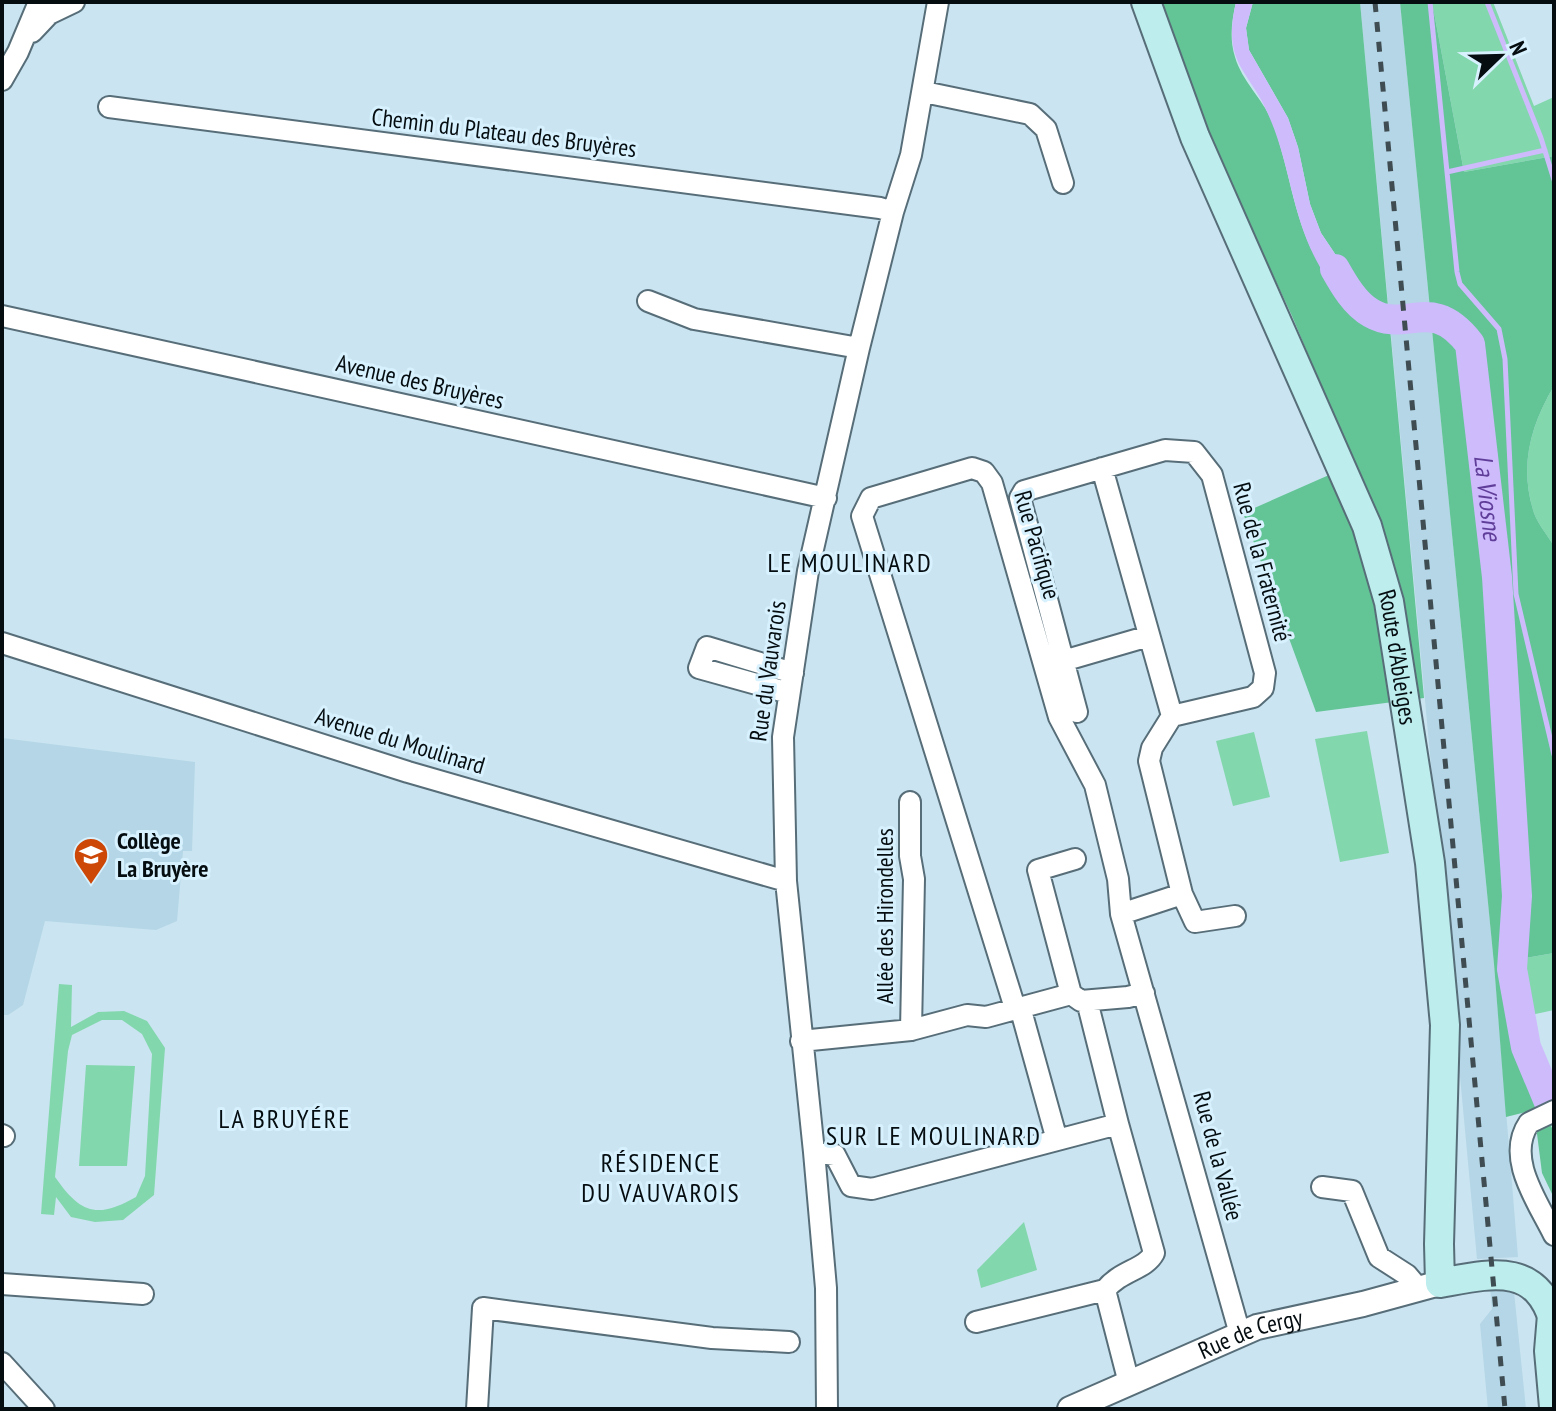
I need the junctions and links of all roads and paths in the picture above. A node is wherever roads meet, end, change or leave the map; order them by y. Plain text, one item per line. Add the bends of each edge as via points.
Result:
1 (39, 2) edge
2 (74, 2) edge
3 (938, 2) edge
4 (1135, 2) edge
5 (1146, 2) edge
6 (18, 52) junction
7 (1170, 74) junction
8 (2, 80) edge
9 (924, 92) junction
10 (109, 107) dead end
11 (1063, 183) dead end
12 (893, 212) junction
13 (648, 301) dead end
14 (2, 316) edge
15 (859, 348) junction
16 (1102, 468) junction
17 (826, 498) junction
18 (1149, 636) junction
19 (2, 643) edge
20 (1063, 661) junction
21 (1077, 712) dead end
22 (1172, 716) junction
23 (910, 802) dead end
24 (1075, 859) dead end
25 (786, 881) junction
26 (1182, 894) junction
27 (1121, 914) junction
28 (1235, 916) dead end
29 (1144, 993) junction
30 (1079, 997) junction
31 (1017, 1007) junction
32 (911, 1030) junction
33 (801, 1041) junction
34 (1554, 1111) edge
35 (1118, 1124) junction
36 (1057, 1140) junction
37 (814, 1152) junction
38 (1322, 1187) dead end
39 (1554, 1235) edge
40 (2, 1284) edge
41 (1429, 1285) junction
42 (1105, 1290) junction
43 (143, 1294) dead end
44 (1553, 1318) edge
45 (976, 1322) dead end
46 (1240, 1334) junction
47 (789, 1342) dead end
48 (2, 1363) edge
49 (1129, 1383) junction
50 (1554, 1407) edge
51 (44, 1409) edge
52 (477, 1409) edge
53 (827, 1409) edge
54 (1070, 1409) edge

1 - 6 street
2 - 6 street via 49,14
3 - 9 street, Rue du Vauvarois
4 - 7 main road, Route d'Ableiges
5 - 7 main road, Route d'Ableiges
6 - 8 street
7 - 41 main road, Route d'Ableiges via 1354,495 1392,615 1430,863 1445,1025 1439,1244
9 - 11 street via 1030,114 1046,129
9 - 12 street, Rue du Vauvarois
10 - 12 street, Chemin du Plateau des Bruyères
12 - 15 street, Rue du Vauvarois
13 - 15 street via 694,319
14 - 17 street, Avenue des Bruyères
15 - 17 street, Rue du Vauvarois
16 - 18 street
16 - 20 street, Rue de la Fraternité via 1024,491 1020,498
16 - 22 street, Rue de la Fraternité via 1165,450 1194,452 1212,475 1265,673 1263,688 1253,697
17 - 25 street, Rue du Vauvarois via 808,571 783,737
18 - 20 street
18 - 22 street
19 - 25 street, Avenue du Moulinard via 408,772
20 - 21 street, Rue de la Fraternité
22 - 26 street via 1149,761
23 - 32 street, Allée des Hirondelles
24 - 30 street via 1038,870
25 - 33 street, Rue du Vauvarois
26 - 27 street
26 - 28 street via 1195,922
27 - 29 street, Rue Pacifique
27 - 31 street, Rue Pacifique via 1095,785 1059,717 992,483 972,468 871,498 862,516
29 - 30 street
29 - 46 street, Rue de la Vallée
30 - 31 street
30 - 35 street
31 - 32 street
31 - 36 street
32 - 33 street
33 - 37 street, Rue du Vauvarois
34 - 39 street via 1529,1123 1519,1145 1527,1178
35 - 36 street
35 - 42 street via 1154,1253
36 - 37 street via 872,1189 851,1186 835,1155
37 - 53 street, Rue du Vauvarois via 826,1288
38 - 41 street via 1352,1191 1379,1257
40 - 43 street
41 - 44 main road via 1493,1276 1522,1279 1540,1292
41 - 46 street, Rue de Cergy
42 - 45 street
42 - 49 street
44 - 50 main road via 1549,1351
46 - 49 street, Rue de Cergy
47 - 52 street via 712,1338 483,1308
48 - 51 street
49 - 54 street, Rue de Cergy

